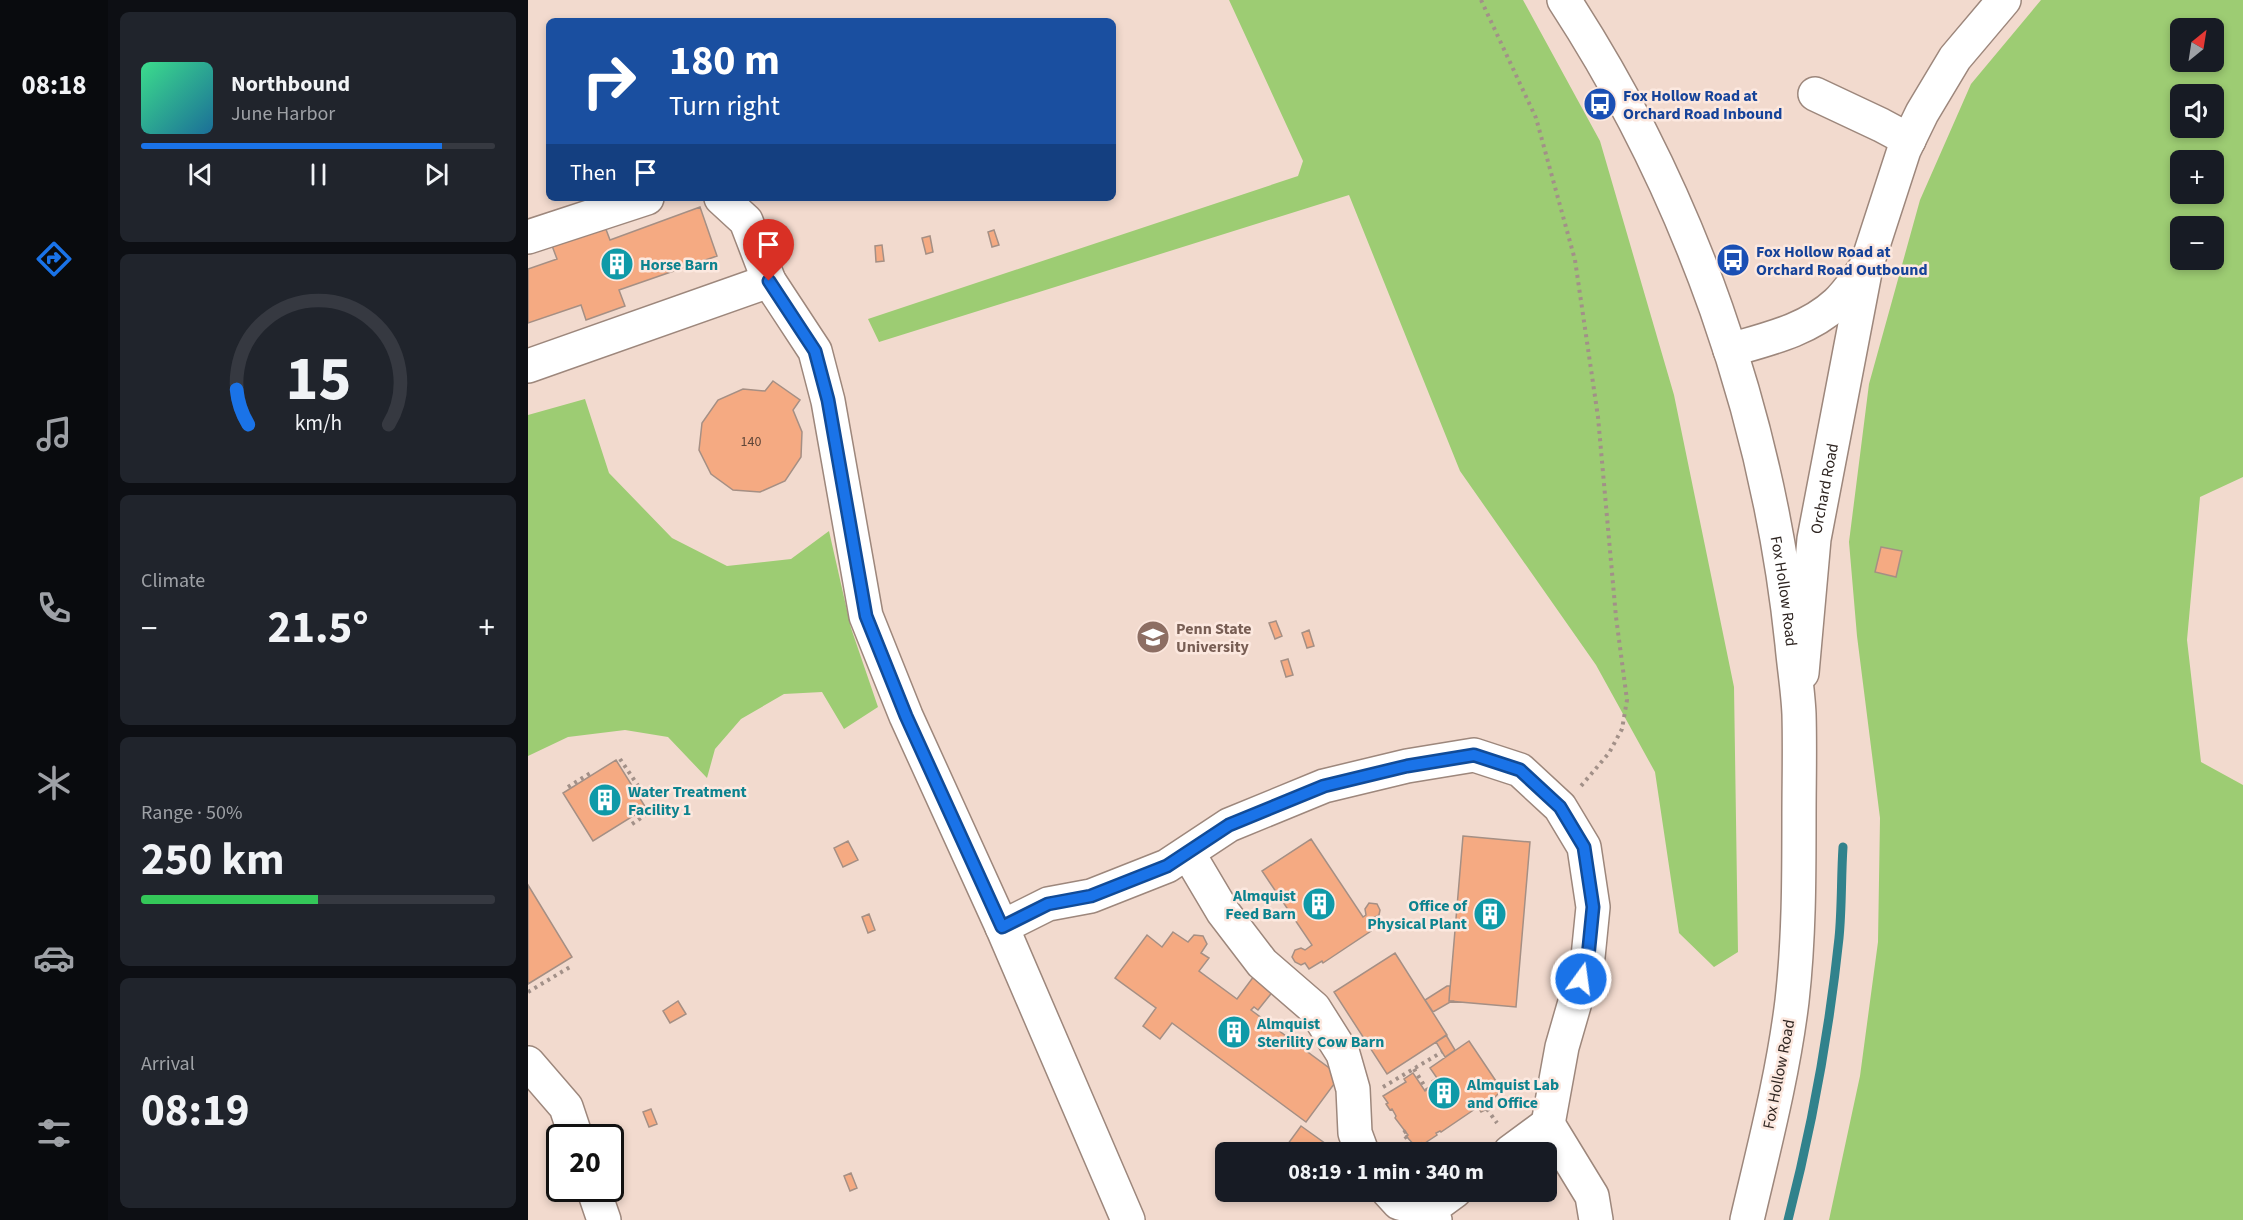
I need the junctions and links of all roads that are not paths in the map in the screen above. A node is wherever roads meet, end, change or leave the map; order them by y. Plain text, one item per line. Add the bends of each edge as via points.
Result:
1 (1564, 0) edge
2 (2004, 0) edge
3 (1815, 94) dead end
4 (1909, 140) junction
5 (638, 201) edge
6 (724, 201) edge
7 (528, 237) edge
8 (1866, 267) junction
9 (769, 281) junction
10 (1730, 350) junction
11 (528, 366) edge
12 (1799, 713) junction
13 (1188, 853) junction
14 (1002, 927) junction
15 (528, 1063) edge
16 (572, 1124) edge
17 (1548, 1124) junction
18 (1358, 1142) edge
19 (1524, 1142) edge
20 (598, 1202) edge
21 (1398, 1202) edge
22 (1440, 1207) edge
23 (604, 1220) edge
24 (1128, 1220) edge
25 (1596, 1220) edge
26 (1747, 1220) edge

1 - 10 main road, Fox Hollow Road via 1600,56 1664,180
2 - 4 main road, Orchard Road via 1955,58
3 - 4 main road
4 - 8 main road, Orchard Road
5 - 7 main road
6 - 9 main road via 746,220
8 - 10 main road, Orchard Road via 1838,303 1804,326
8 - 12 main road, Orchard Road via 1814,539
9 - 11 main road
9 - 14 main road via 815,351 828,400 866,616 906,716
10 - 12 main road, Fox Hollow Road via 1753,424 1770,499 1786,587
12 - 26 main road, Fox Hollow Road via 1799,926 1792,1002 1780,1076
13 - 14 main road via 1167,866 1091,896 1048,904
13 - 17 main road via 1229,825 1324,786 1474,755 1520,770 1560,807 1584,847 1593,907 1588,957 1562,1047
13 - 18 main road via 1223,912 1262,963 1314,1008 1343,1054 1353,1089
14 - 24 main road
15 - 16 main road via 566,1107
17 - 19 main road
17 - 25 main road via 1592,1196
20 - 23 main road
21 - 22 main road

